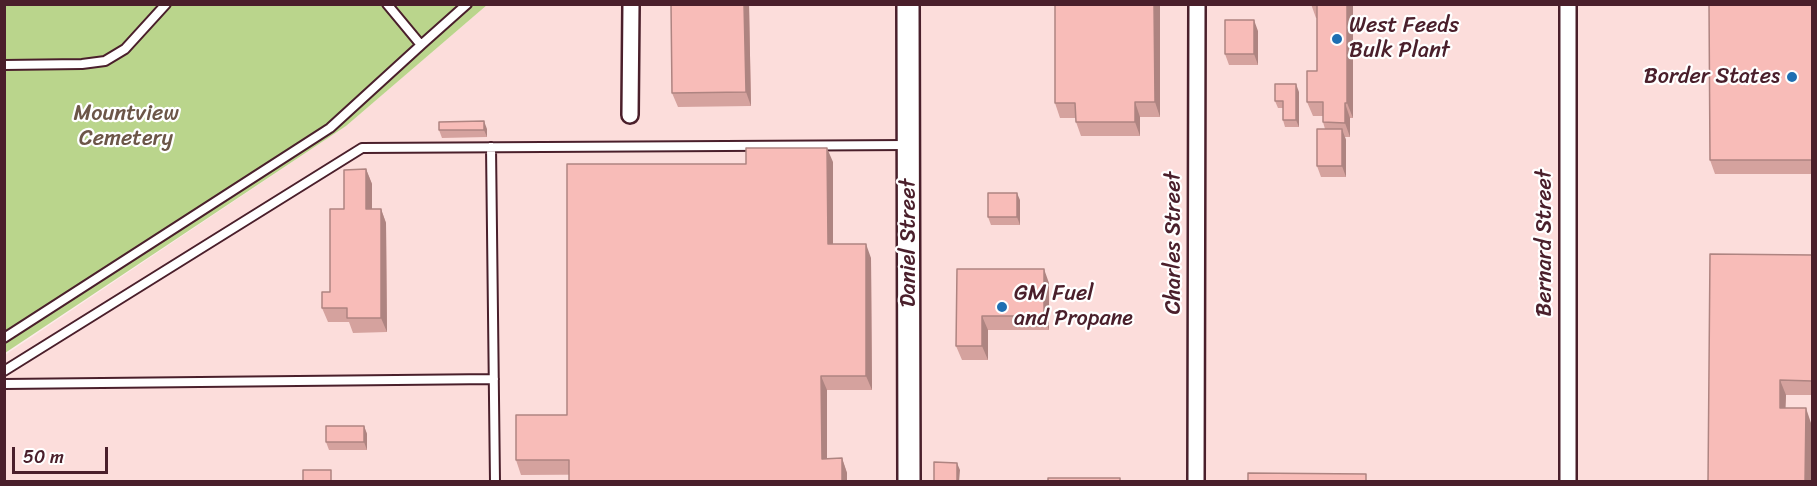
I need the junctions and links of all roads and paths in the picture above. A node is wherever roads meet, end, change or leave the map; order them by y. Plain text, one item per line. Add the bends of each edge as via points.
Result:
1 (166, 4) edge
2 (387, 4) edge
3 (467, 4) edge
4 (631, 4) edge
5 (908, 4) edge
6 (1197, 4) edge
7 (1568, 4) edge
8 (421, 45) junction
9 (4, 64) edge
10 (630, 115) dead end
11 (909, 145) junction
12 (491, 147) junction
13 (4, 338) edge
14 (4, 371) edge
15 (494, 379) junction
16 (4, 384) edge
17 (495, 482) edge
18 (909, 482) edge
19 (1196, 482) edge
20 (1568, 482) edge

1 - 9 lane via 125,49 105,61
2 - 8 lane
3 - 8 lane
4 - 10 street
5 - 11 street, Daniel Street
6 - 19 street, Charles Street
7 - 20 street, Bernard Street
8 - 13 lane via 330,128
11 - 12 lane
11 - 18 street, Daniel Street
12 - 14 lane via 362,148
12 - 15 lane
15 - 16 lane
15 - 17 lane

